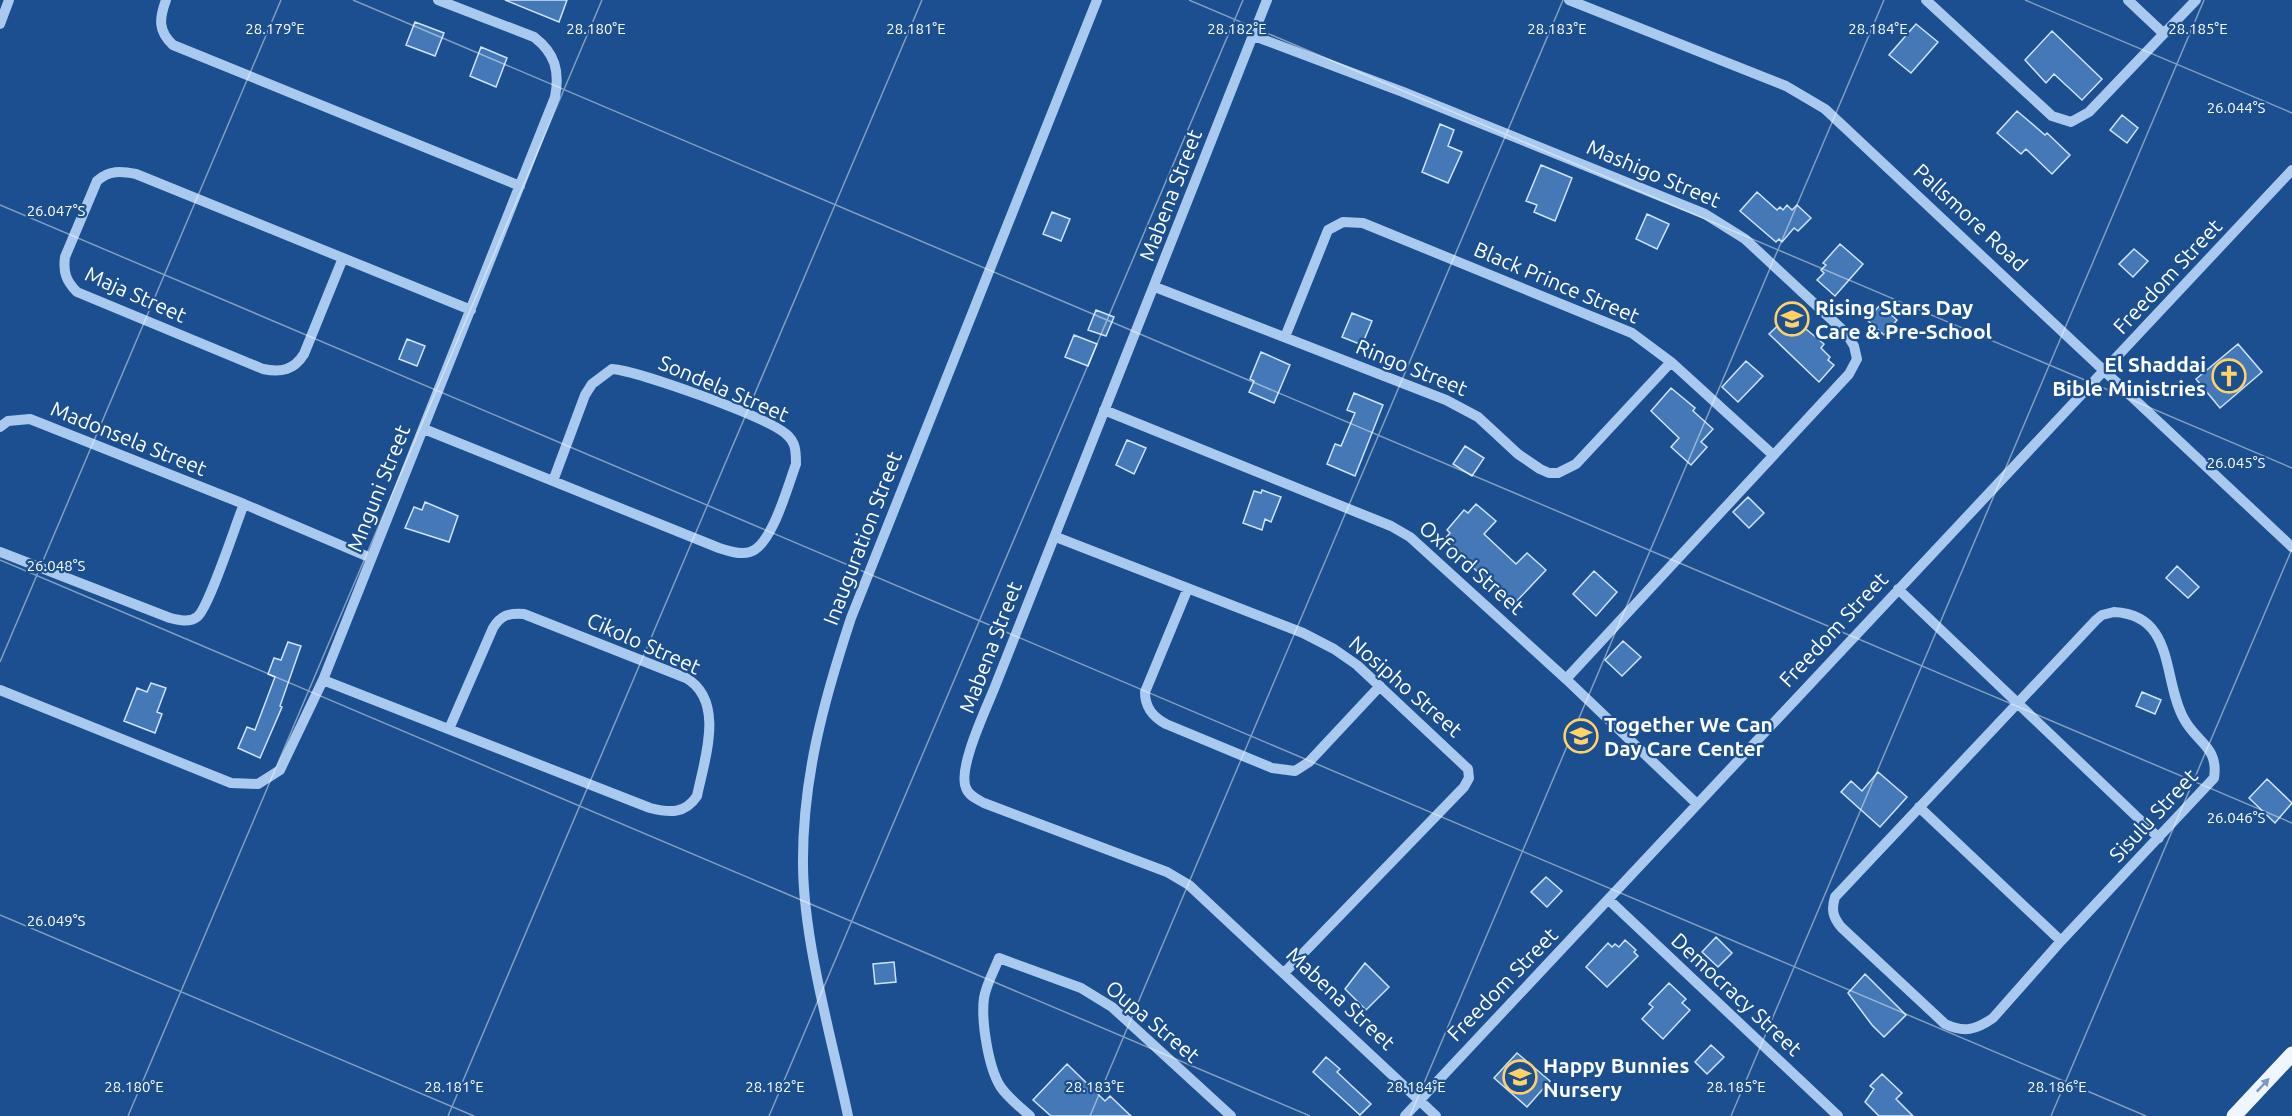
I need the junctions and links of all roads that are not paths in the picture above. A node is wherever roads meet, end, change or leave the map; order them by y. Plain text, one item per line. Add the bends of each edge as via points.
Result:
1 (9, 0) edge
2 (166, 0) edge
3 (438, 0) edge
4 (1097, 0) edge
5 (1267, 0) edge
6 (1569, 0) edge
7 (1926, 0) edge
8 (2128, 0) edge
9 (2196, 0) edge
10 (0, 24) edge
11 (2163, 33) junction
12 (1254, 36) junction
13 (2292, 170) edge
14 (520, 186) junction
15 (343, 258) junction
16 (1155, 287) junction
17 (471, 310) junction
18 (1285, 337) junction
19 (1671, 362) junction
20 (2104, 372) junction
21 (1104, 410) junction
22 (0, 427) edge
23 (424, 429) junction
24 (1772, 454) junction
25 (553, 481) junction
26 (244, 504) junction
27 (1056, 537) junction
28 (2292, 547) edge
29 (0, 552) edge
30 (371, 558) junction
31 (1188, 588) junction
32 (1898, 589) junction
33 (1566, 679) junction
34 (323, 681) junction
35 (1380, 686) junction
36 (0, 690) edge
37 (2018, 704) junction
38 (449, 729) junction
39 (1697, 804) junction
40 (1920, 807) junction
41 (2159, 838) junction
42 (1609, 900) junction
43 (2061, 941) junction
44 (1285, 972) junction
45 (2292, 1054) edge
46 (1419, 1100) junction
47 (848, 1116) edge
48 (1030, 1116) edge
49 (1231, 1116) edge
50 (1405, 1116) edge
51 (1436, 1116) edge
52 (1839, 1116) edge
53 (2234, 1116) edge

1 - 10 street
2 - 14 street via 160,24 165,38 189,52
3 - 14 street, Mnguni Street via 534,37 551,53 558,74 555,97
4 - 47 street, Inauguration Street via 851,618 821,711 811,757 803,858 808,918
5 - 12 street, Mabena Street
6 - 20 street, Pallsmore Road via 1786,86 1825,109
7 - 11 street via 2052,116 2071,122 2089,112
8 - 11 street
9 - 11 street
12 - 16 street, Mabena Street
12 - 24 street, Mashigo Street via 1695,210 1745,239 1846,333 1857,359 1849,374
13 - 20 street, Freedom Street
14 - 17 street, Mnguni Street
15 - 15 street, Maja Street via 136,174 116,171 104,175 92,189 63,267 69,284 77,292 263,369 282,371 299,362 304,354
15 - 17 street, Maja Street
16 - 18 street, Ringo Street
16 - 21 street, Mabena Street
17 - 23 street, Mnguni Street
18 - 19 street, Ringo Street via 1466,409 1533,465 1549,473 1576,464
18 - 19 street, Black Prince Street via 1328,230 1343,222 1363,223 1621,328
19 - 24 street, Black Prince Street
20 - 28 street, Pallsmore Road
20 - 32 street, Freedom Street
21 - 27 street, Mabena Street
21 - 33 street, Oxford Street via 1400,531 1427,550
22 - 26 street, Madonsela Street via 8,421 30,419
23 - 25 street, Sondela Street
23 - 30 street, Mnguni Street
24 - 33 street, Mashigo Street
25 - 25 street, Sondela Street via 718,548 749,553 758,549 769,534 796,464 796,452 794,442 776,427 653,378 612,369 592,384 585,395
26 - 29 street via 207,600 198,617 189,621 170,618
26 - 30 street, Madonsela Street
27 - 31 street, Nosipho Street
27 - 44 street, Mabena Street via 967,761 966,789 984,803 1179,879
30 - 34 street, Mnguni Street
31 - 35 street, Nosipho Street via 1323,643
31 - 35 street via 1145,693 1147,707 1166,724 1272,768 1295,771 1309,762
32 - 37 street
32 - 39 street, Freedom Street
33 - 39 street, Oxford Street
34 - 36 street, Mnguni Street via 280,770 258,784 231,783
34 - 38 street, Cikolo Street
35 - 44 street, Nosipho Street via 1464,763 1469,778
37 - 40 street, Sisulu Street
37 - 41 street
37 - 41 street, Sisulu Street via 2102,615 2124,612 2150,626 2164,649 2183,718 2215,761 2214,778
38 - 38 street, Cikolo Street via 667,812 680,812 697,796 709,717 701,688 686,678 513,613 504,615 493,628
39 - 42 street, Freedom Street
40 - 43 street
40 - 43 street, Sisulu Street via 1840,888 1832,907 1841,927 1945,1024 1966,1031 1993,1018
41 - 43 street, Sisulu Street
42 - 46 street, Freedom Street
42 - 52 street, Democracy Street
44 - 46 street, Mabena Street
53 -> 45 main road
46 - 50 street, Freedom Street
46 - 51 street
48 - 49 street, Oupa Street via 1000,1086 987,1039 984,997 999,958 1080,988 1112,1007

